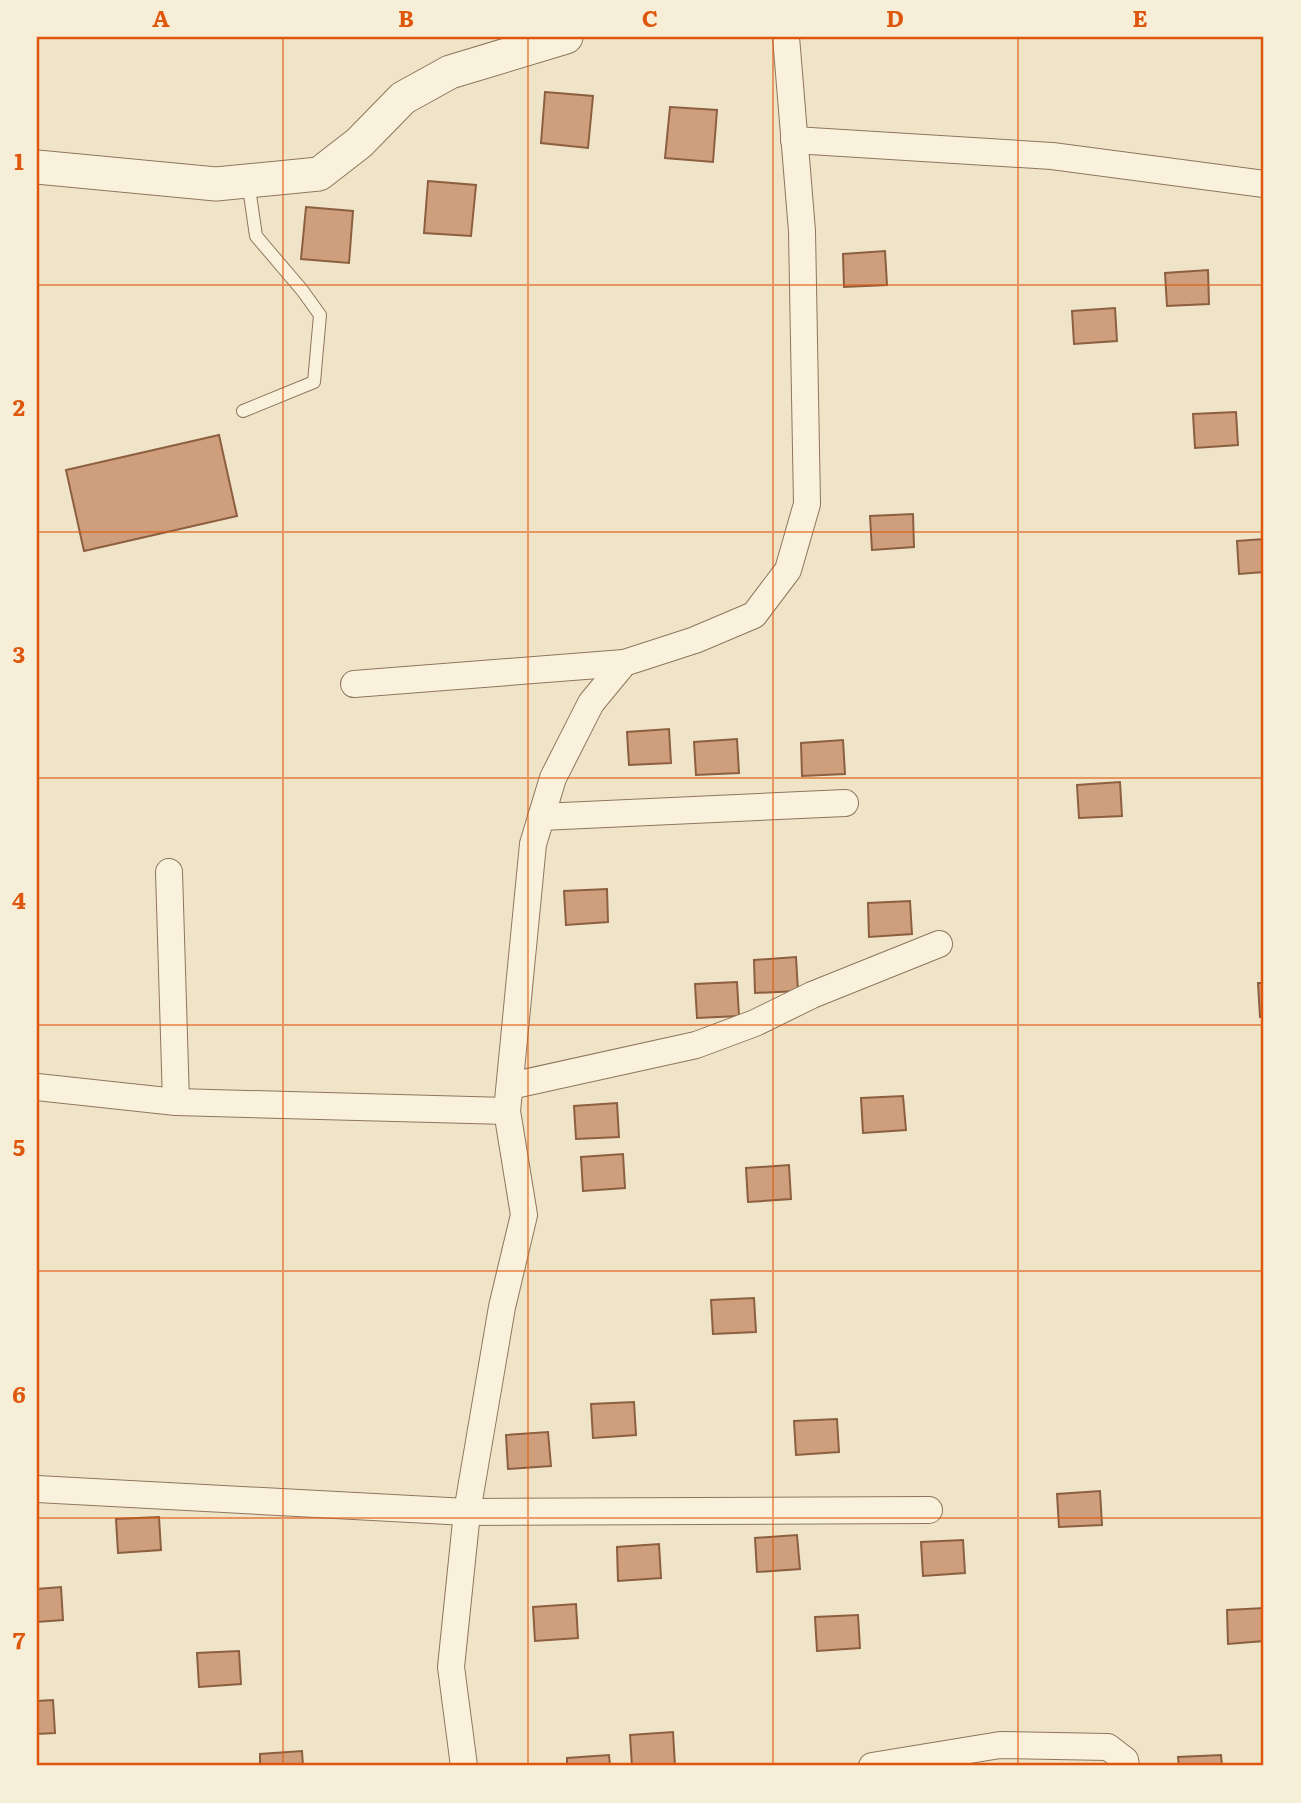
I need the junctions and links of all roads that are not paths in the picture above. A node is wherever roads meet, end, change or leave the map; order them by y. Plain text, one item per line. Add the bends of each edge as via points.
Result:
1 (566, 37) edge
2 (786, 37) edge
3 (794, 140) junction
4 (37, 167) edge
5 (248, 181) junction
6 (1264, 184) edge
7 (243, 411) dead end
8 (624, 663) junction
9 (354, 684) dead end
10 (845, 803) dead end
11 (541, 817) junction
12 (169, 873) dead end
13 (939, 944) dead end
14 (37, 1087) edge
15 (509, 1098) junction
16 (176, 1102) junction
17 (37, 1489) edge
18 (929, 1510) dead end
19 (467, 1512) junction
20 (464, 1766) edge
21 (872, 1766) edge
22 (1126, 1766) edge

1 - 5 street via 450,72 426,85 403,98 359,143 319,174
2 - 3 street
3 - 6 street via 1052,156
3 - 8 street via 802,231 807,503 788,570 754,615
4 - 5 street via 216,184
5 - 7 lane via 256,236 320,315 314,382
8 - 9 street
8 - 11 street via 591,703 553,779
10 - 11 street
11 - 15 street via 533,844
12 - 16 street
13 - 15 street via 696,1045
14 - 16 street
15 - 16 street
15 - 19 street via 524,1215 502,1307
17 - 19 street
18 - 19 street
19 - 20 street via 451,1667
21 - 22 street via 1000,1745 1108,1747 1125,1759

